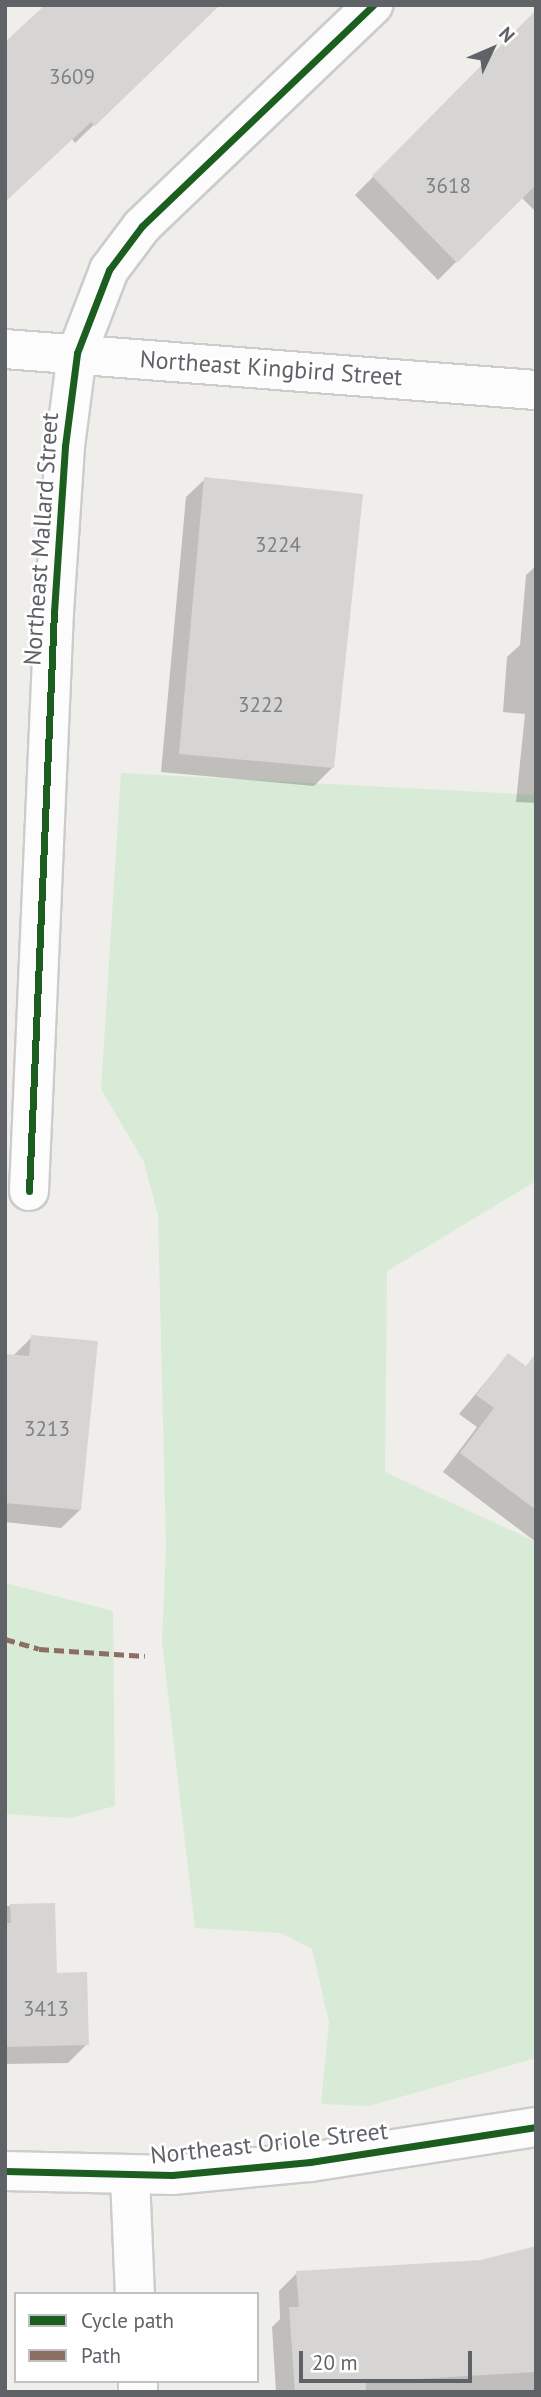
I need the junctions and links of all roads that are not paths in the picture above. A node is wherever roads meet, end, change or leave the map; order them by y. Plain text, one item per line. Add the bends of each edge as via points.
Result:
1 (373, 5) edge
2 (5, 349) edge
3 (77, 353) junction
4 (536, 390) edge
5 (29, 1191) dead end
6 (536, 2127) edge
7 (5, 2171) edge
8 (130, 2177) junction
9 (135, 2292) edge

1 - 3 street, Northeast Mallard Street via 142,226 109,270
2 - 3 street, Northeast Kingbird Street
3 - 4 street, Northeast Kingbird Street
3 - 5 street, Northeast Mallard Street via 65,446 54,612
6 - 8 street, Northeast Oriole Street via 310,2162
7 - 8 street, Northeast Oriole Street
8 - 9 street

